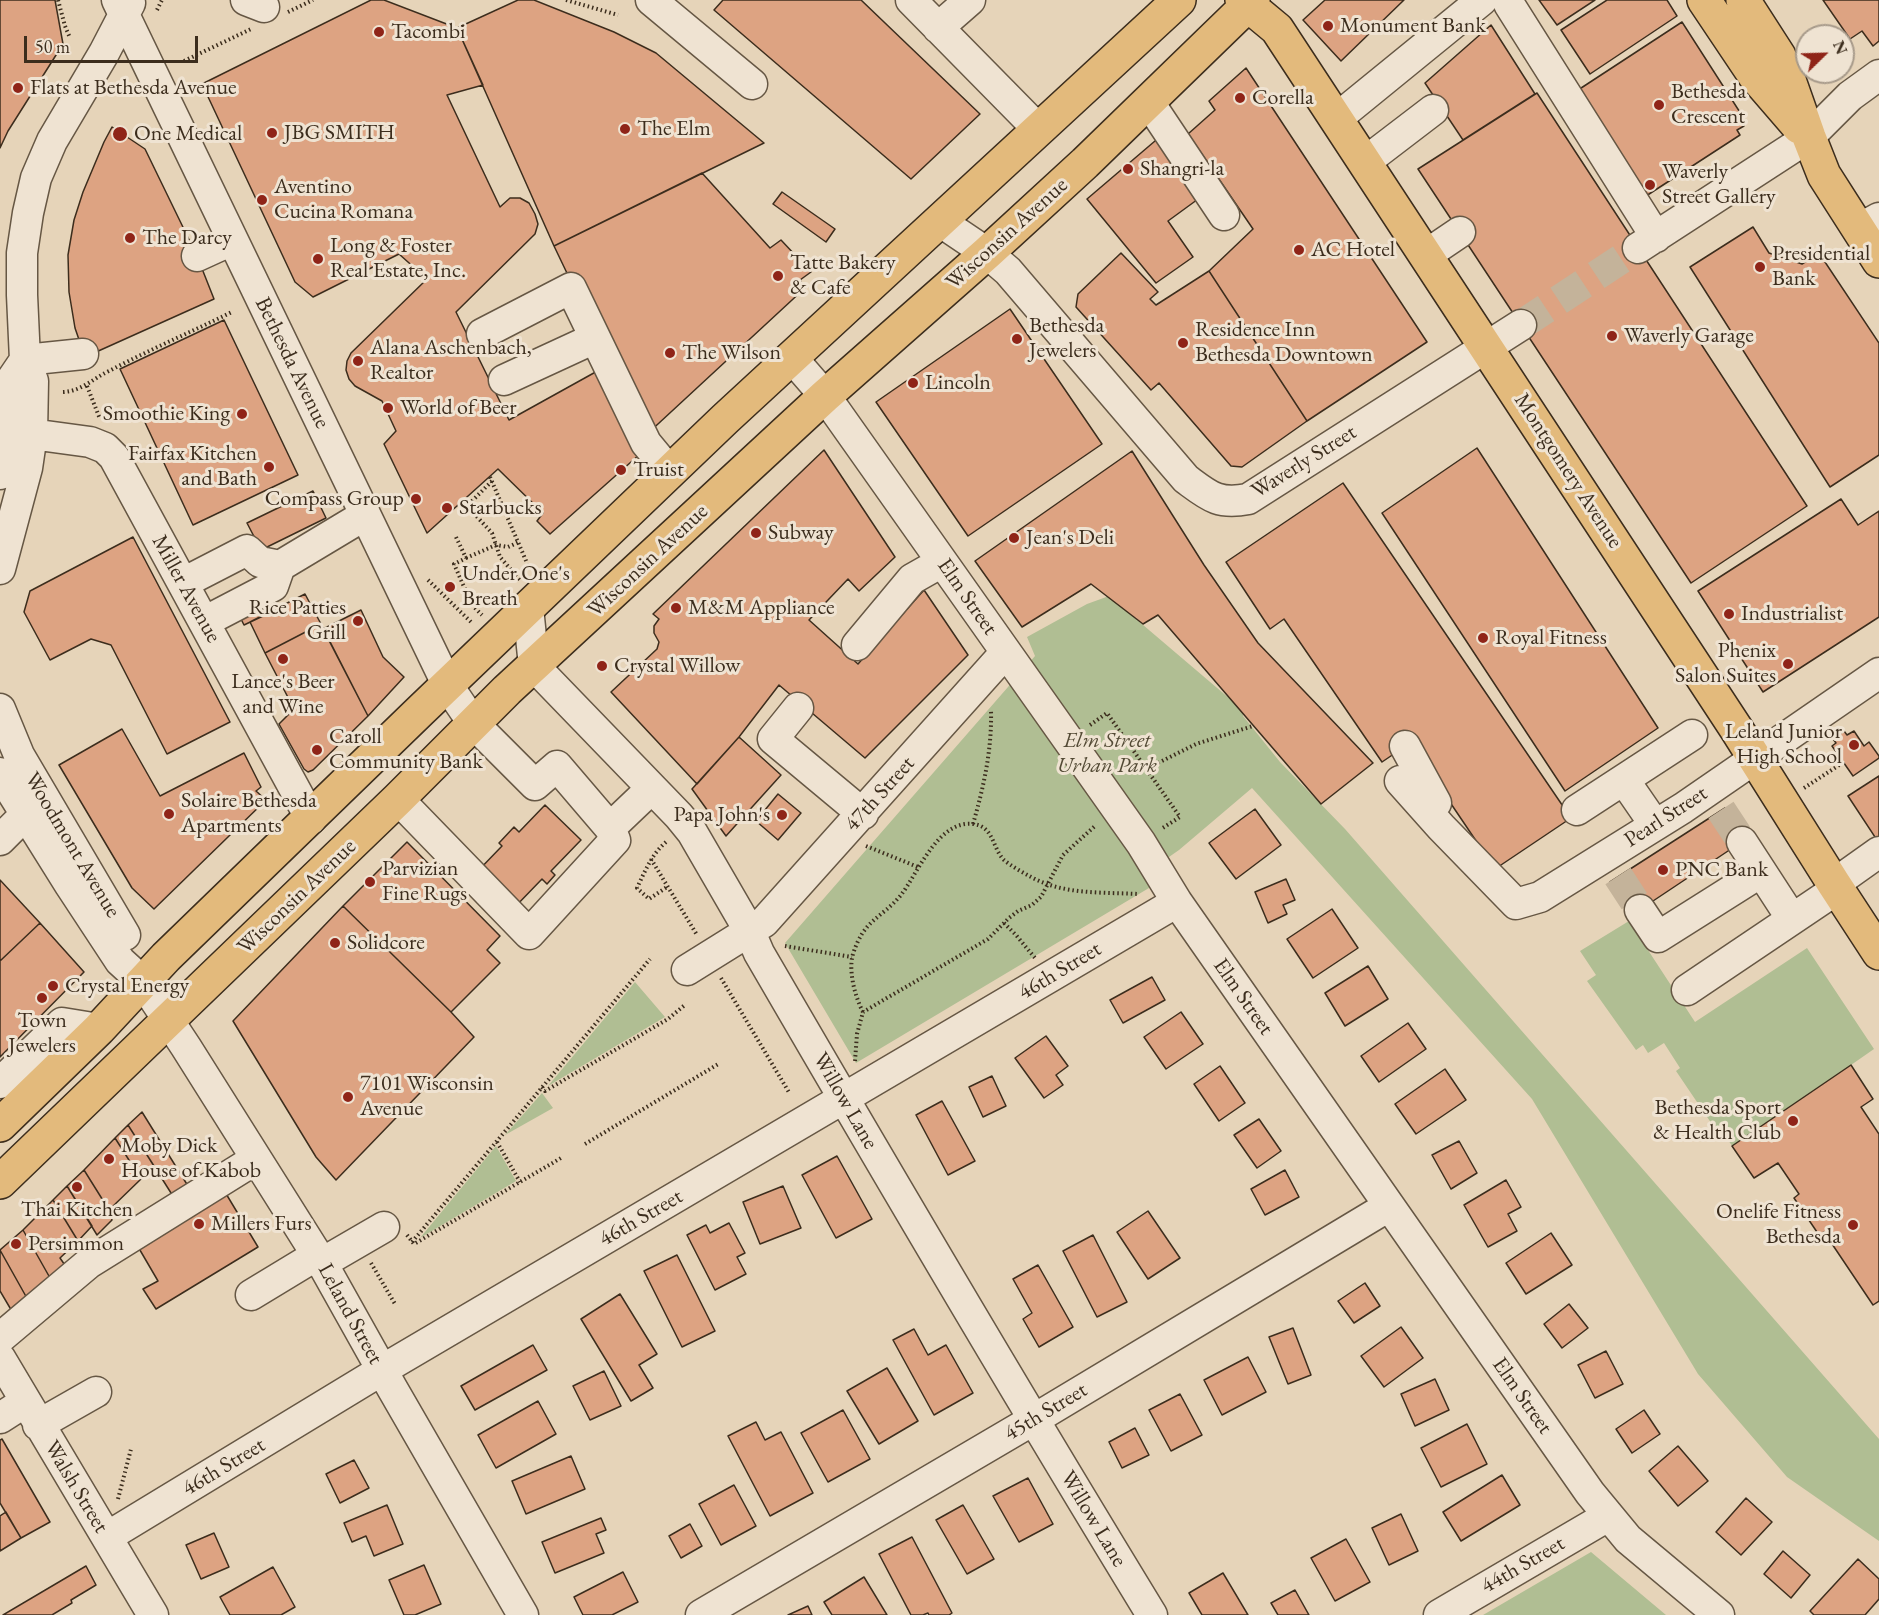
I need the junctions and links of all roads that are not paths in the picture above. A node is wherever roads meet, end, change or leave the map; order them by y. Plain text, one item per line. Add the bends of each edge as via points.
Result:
1 (651, 0) edge
2 (910, 0) edge
3 (970, 0) edge
4 (1179, 0) edge
5 (1704, 0) edge
6 (1743, 0) edge
7 (1248, 2) edge
8 (1496, 2) edge
9 (124, 5) edge
10 (938, 28) junction
11 (1879, 75) edge
12 (752, 84) dead end
13 (1148, 101) junction
14 (1433, 110) dead end
15 (1336, 119) junction
16 (1038, 129) junction
17 (1809, 137) junction
18 (1365, 162) junction
19 (1224, 215) dead end
20 (941, 222) junction
21 (1869, 224) edge
22 (1460, 232) dead end
23 (232, 240) junction
24 (987, 253) junction
25 (1426, 255) junction
26 (197, 256) dead end
27 (1879, 261) edge
28 (1521, 325) tunnel mouth
29 (482, 334) dead end
30 (595, 338) junction
31 (1487, 347) junction
32 (83, 354) dead end
33 (792, 358) junction
34 (25, 360) junction
35 (504, 380) dead end
36 (825, 396) junction
37 (20, 433) junction
38 (670, 472) junction
39 (0, 474) edge
40 (365, 515) junction
41 (942, 562) junction
42 (279, 566) junction
43 (0, 569) edge
44 (183, 583) junction
45 (524, 594) junction
46 (204, 622) junction
47 (857, 645) dead end
48 (1006, 652) junction
49 (534, 666) junction
50 (1877, 678) edge
51 (448, 686) junction
52 (798, 708) dead end
53 (1, 715) edge
54 (473, 723) junction
55 (1692, 735) dead end
56 (1406, 746) dead end
57 (1754, 758) junction
58 (0, 773) edge
59 (1624, 780) junction
60 (1400, 781) dead end
61 (651, 789) junction
62 (398, 799) junction
63 (1577, 810) dead end
64 (26, 814) junction
65 (862, 814) junction
66 (311, 819) junction
67 (1655, 825) junction
68 (610, 828) junction
69 (0, 840) edge
70 (1742, 842) tunnel mouth
71 (1459, 845) junction
72 (1879, 852) edge
73 (1761, 872) junction
74 (1835, 887) junction
75 (1177, 902) junction
76 (1640, 910) tunnel mouth
77 (1792, 919) junction
78 (750, 932) junction
79 (1879, 953) edge
80 (687, 970) dead end
81 (143, 982) junction
82 (1687, 990) dead end
83 (168, 1019) junction
84 (99, 1029) junction
85 (0, 1083) edge
86 (843, 1099) junction
87 (0, 1125) edge
88 (256, 1159) junction
89 (0, 1182) edge
90 (1389, 1206) junction
91 (394, 1229) road end
92 (319, 1259) junction
93 (251, 1294) dead end
94 (0, 1338) edge
95 (0, 1358) edge
96 (382, 1371) junction
97 (96, 1392) dead end
98 (32, 1413) junction
99 (0, 1418) edge
100 (1033, 1420) junction
101 (1608, 1516) junction
102 (107, 1537) junction
103 (143, 1611) edge
104 (523, 1615) edge
105 (701, 1615) edge
106 (1152, 1615) edge
107 (1439, 1615) edge
108 (1719, 1615) edge

1 - 12 street
2 - 10 street
3 - 10 street
4 - 16 main road, Wisconsin Avenue
5 - 17 main road via 1755,76
6 - 17 main road via 1779,56
7 - 13 main road, Wisconsin Avenue
7 - 15 main road, Montgomery Avenue via 1277,29
8 - 15 street
8 - 17 street via 1647,243
9 - 23 street, Bethesda Avenue
9 - 34 street via 100,60 52,141 36,178 22,253
10 - 16 street
11 - 17 street via 1850,96
13 - 19 street
13 - 24 main road, Wisconsin Avenue
14 - 18 street
15 - 18 main road, Montgomery Avenue
16 - 20 main road, Wisconsin Avenue
17 - 21 main road via 1824,175
18 - 25 main road, Montgomery Avenue
20 - 24 street
20 - 33 main road, Wisconsin Avenue
21 - 27 main road
22 - 25 street
23 - 26 street
23 - 40 street, Bethesda Avenue
24 - 31 street, Waverly Street via 1008,272 1186,479 1221,501 1248,499
24 - 36 main road, Wisconsin Avenue
25 - 31 main road, Montgomery Avenue
28 - 31 street, Waverly Street
29 - 30 street via 571,288
30 - 35 street
30 - 38 street via 646,443
31 - 57 main road, Montgomery Avenue
32 - 34 street
33 - 36 street, Elm Street
33 - 38 main road, Wisconsin Avenue
34 - 37 street via 33,381
36 - 41 street, Elm Street
36 - 49 main road, Wisconsin Avenue
37 - 39 street
37 - 43 street via 27,468
37 - 44 street, Miller Avenue via 90,442 105,448
38 - 45 main road, Wisconsin Avenue
40 - 42 street
40 - 51 street, Bethesda Avenue
41 - 47 street via 912,579
41 - 48 street, Elm Street
42 - 44 street via 260,562 247,550
42 - 46 street via 273,586
44 - 46 street, Miller Avenue
45 - 49 street
45 - 51 main road, Wisconsin Avenue
46 - 66 street, Miller Avenue
48 - 65 street, 47th Street
48 - 75 street, Elm Street
49 - 54 main road, Wisconsin Avenue
49 - 61 street, Willow Lane
50 - 57 street, Pearl Street
51 - 54 street, Bethesda Avenue
51 - 66 main road, Wisconsin Avenue
52 - 65 street via 773,739
53 - 81 street, Woodmont Avenue via 19,755 133,950
54 - 62 main road, Wisconsin Avenue
54 - 68 street, Bethesda Avenue via 535,786 557,766
55 - 59 street
56 - 71 street
57 - 67 street, Pearl Street via 1714,801
57 - 74 main road, Montgomery Avenue
58 - 64 street, Woodmont Avenue
59 - 63 street
59 - 67 street
60 - 71 street
61 - 68 street
61 - 78 street, Willow Lane via 692,832
62 - 68 street via 529,934 615,840
62 - 83 main road, Wisconsin Avenue
64 - 69 street
64 - 81 street, Woodmont Avenue via 120,961
65 - 78 street, 47th Street via 764,922
66 - 81 main road, Wisconsin Avenue
67 - 71 street, Pearl Street via 1612,866 1516,904
70 - 73 street
72 - 74 street
73 - 76 street via 1658,937
73 - 77 street
74 - 77 street
74 - 79 main road, Montgomery Avenue
75 - 86 street, 46th Street
75 - 90 street, Elm Street
77 - 82 street
78 - 80 street, 47th Street
78 - 86 street, Willow Lane
81 - 83 street, Woodmont Avenue
81 - 84 main road, Wisconsin Avenue
83 - 88 street, Leland Street
83 - 89 main road, Wisconsin Avenue
84 - 85 street via 62,1023
84 - 87 main road, Wisconsin Avenue
86 - 96 street, 46th Street
86 - 100 street, Willow Lane
88 - 92 street, Leland Street
88 - 94 street via 89,1263
90 - 100 street, 45th Street
90 - 101 street, Elm Street
91 - 92 street
92 - 93 street
92 - 96 street, Leland Street
95 - 98 street, Walsh Street
96 - 102 street, 46th Street
96 - 104 street, Leland Street
97 - 98 street
98 - 99 street
98 - 102 street, Walsh Street
100 - 105 street, 45th Street
100 - 106 street, Willow Lane
101 - 107 street, 44th Street
101 - 108 street, Elm Street via 1628,1539
102 - 103 street, Walsh Street

